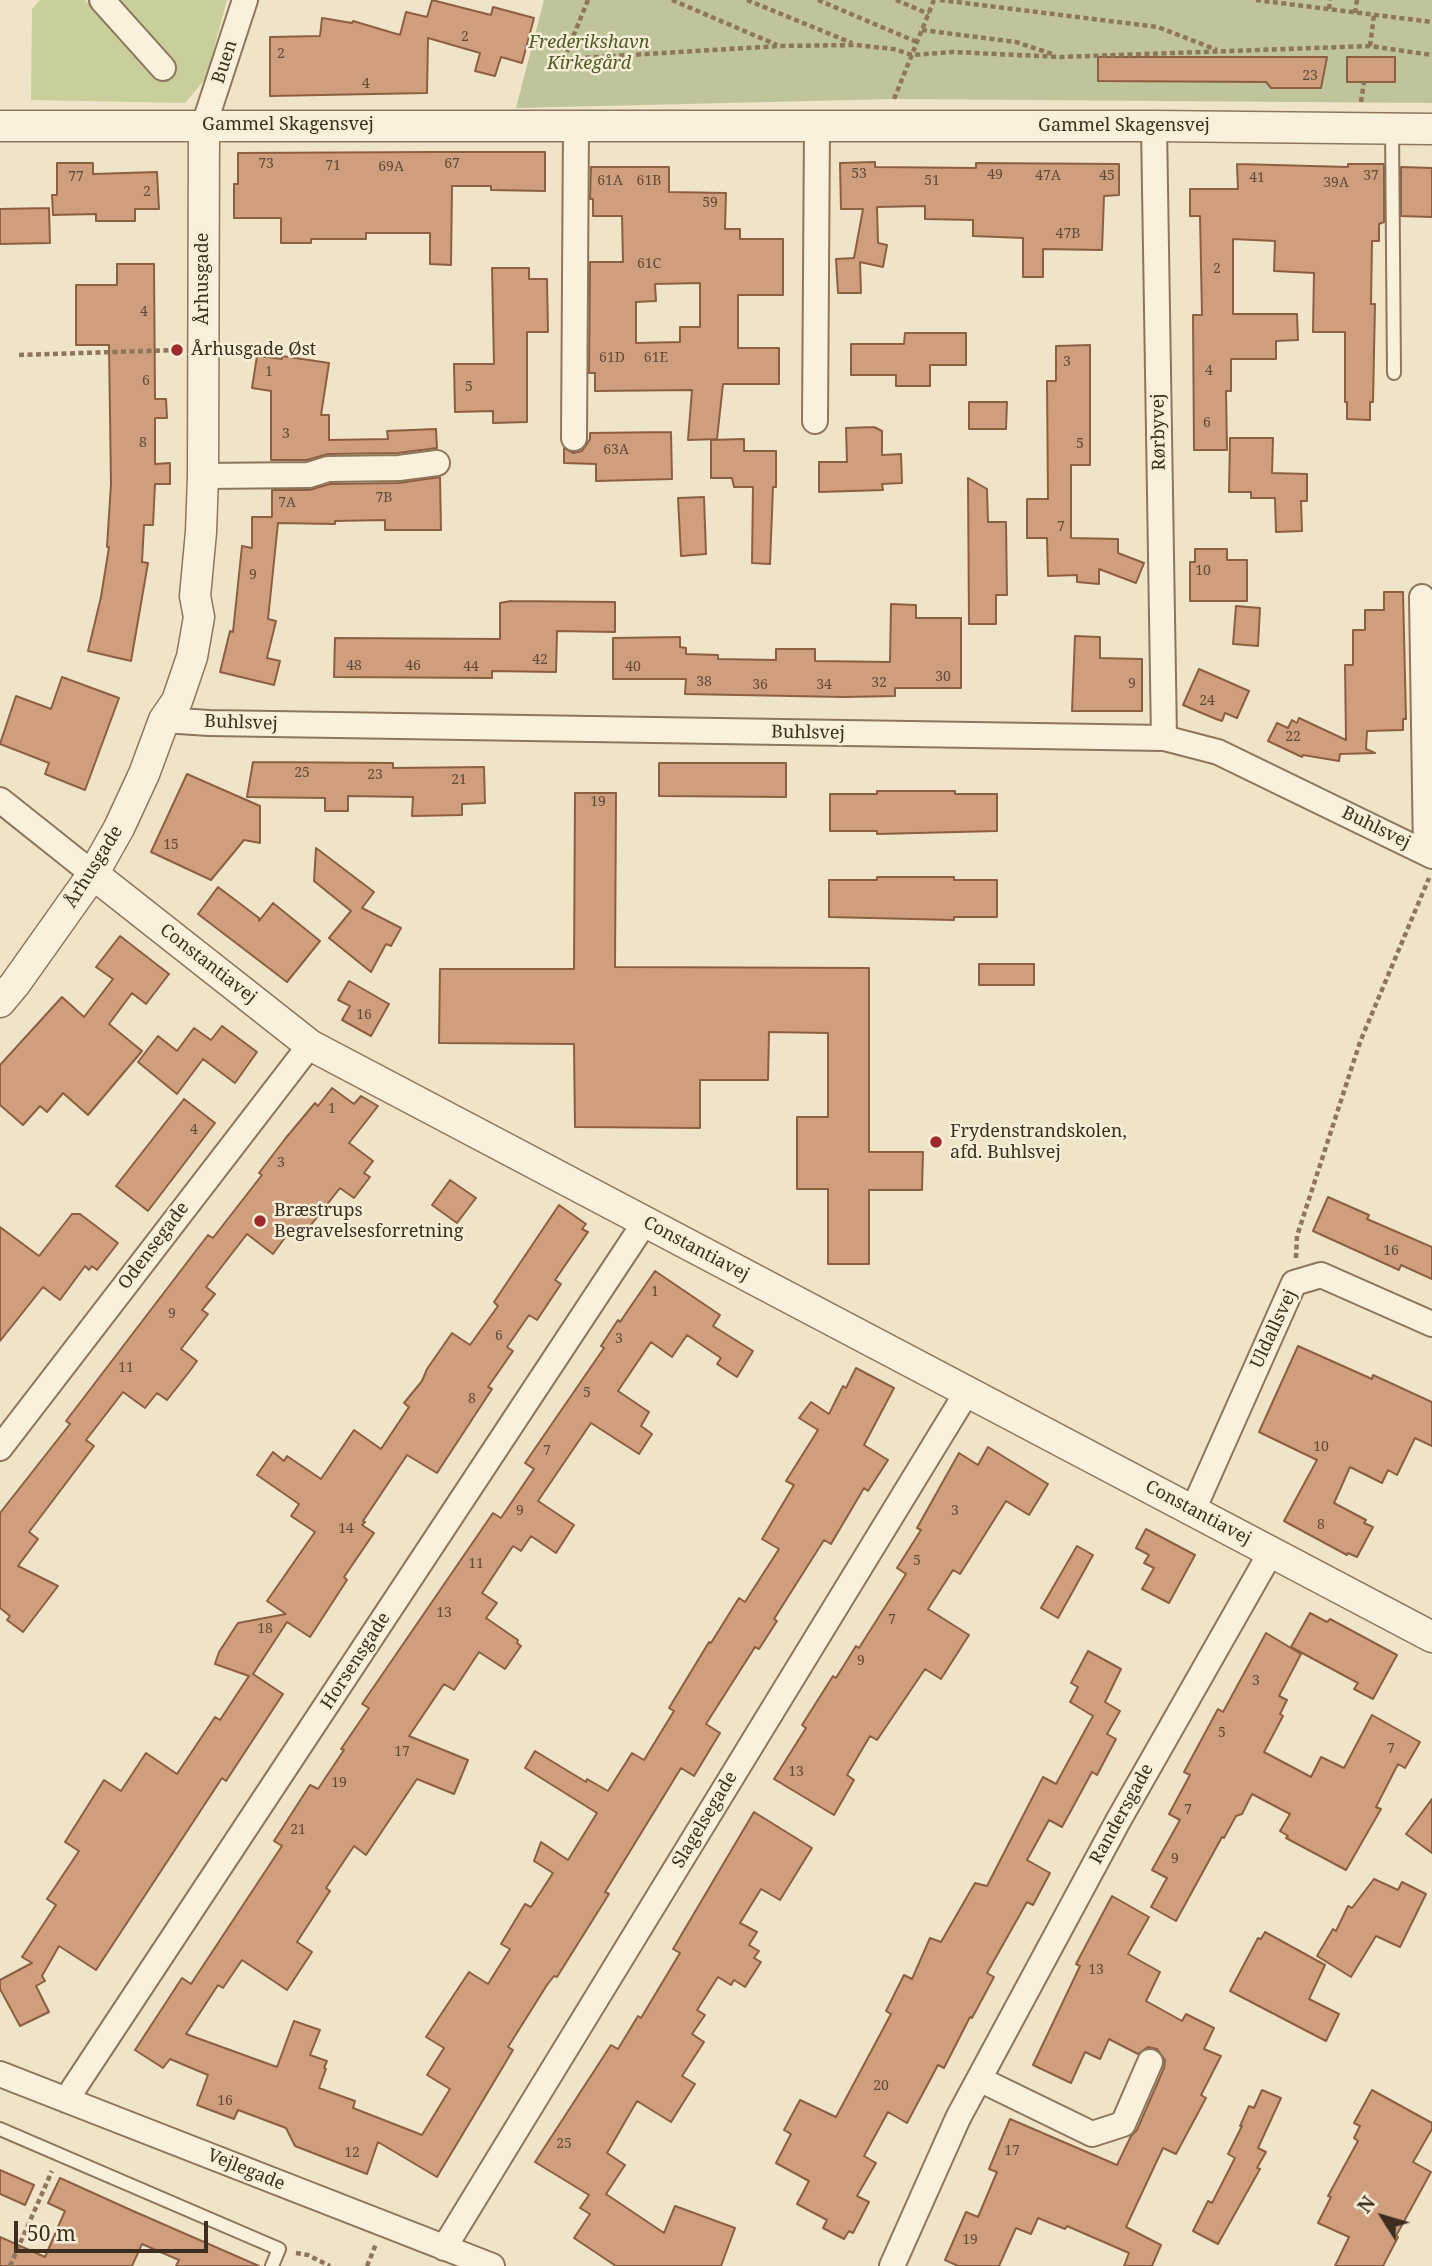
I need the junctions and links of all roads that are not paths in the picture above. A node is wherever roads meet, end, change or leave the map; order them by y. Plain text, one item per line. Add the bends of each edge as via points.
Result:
1 (102, 0) edge
2 (245, 0) edge
3 (163, 68) dead end
4 (204, 125) junction
5 (576, 125) junction
6 (0, 126) edge
7 (817, 126) junction
8 (1154, 126) junction
9 (1392, 127) junction
10 (1432, 129) edge
11 (1394, 373) dead end
12 (815, 421) dead end
13 (574, 438) dead end
14 (437, 463) dead end
15 (203, 476) junction
16 (1422, 597) dead end
17 (164, 720) junction
18 (1164, 738) junction
19 (0, 800) edge
20 (1430, 860) edge
21 (93, 874) junction
22 (0, 1002) edge
23 (310, 1045) junction
24 (645, 1222) junction
25 (1432, 1324) edge
26 (967, 1392) junction
27 (0, 1448) edge
28 (1193, 1510) junction
29 (1271, 1552) junction
30 (1432, 1637) edge
31 (1150, 2062) dead end
32 (0, 2074) edge
33 (979, 2079) junction
34 (66, 2099) junction
35 (0, 2129) edge
36 (443, 2248) junction
37 (484, 2265) edge
38 (272, 2266) edge
39 (892, 2266) edge

1 - 3 street
2 - 4 street, Buen
4 - 5 street, Gammel Skagensvej
4 - 6 street, Gammel Skagensvej
4 - 15 street, Århusgade
5 - 7 street, Gammel Skagensvej
5 - 13 street
7 - 8 street, Gammel Skagensvej
7 - 12 street
8 - 9 street, Gammel Skagensvej
8 - 18 street, Rørbyvej
9 - 10 street, Gammel Skagensvej
9 - 11 lane
14 - 15 street via 328,469 309,475
15 - 17 street, Århusgade via 195,596 183,614 172,654 163,694
16 - 20 street, Buhlsvej
17 - 18 street, Buhlsvej
17 - 21 street, Århusgade via 144,774
18 - 20 street, Buhlsvej via 1219,752
19 - 21 street, Constantiavej
21 - 22 street, Århusgade
21 - 23 street, Constantiavej
23 - 24 street, Constantiavej
23 - 27 street, Odensegade
24 - 26 street, Constantiavej
24 - 34 street, Horsensgade
25 - 28 street, Uldallsvej via 1321,1275 1294,1283
26 - 28 street, Constantiavej
26 - 36 street, Slagelsegade
28 - 29 street, Constantiavej
29 - 30 street, Constantiavej
29 - 33 street, Randersgade
31 - 33 street via 1123,2124 1092,2134
32 - 34 street, Vejlegade
33 - 39 street, Randersgade
34 - 36 street, Vejlegade
35 - 38 lane via 279,2249
36 - 37 street, Vejlegade

